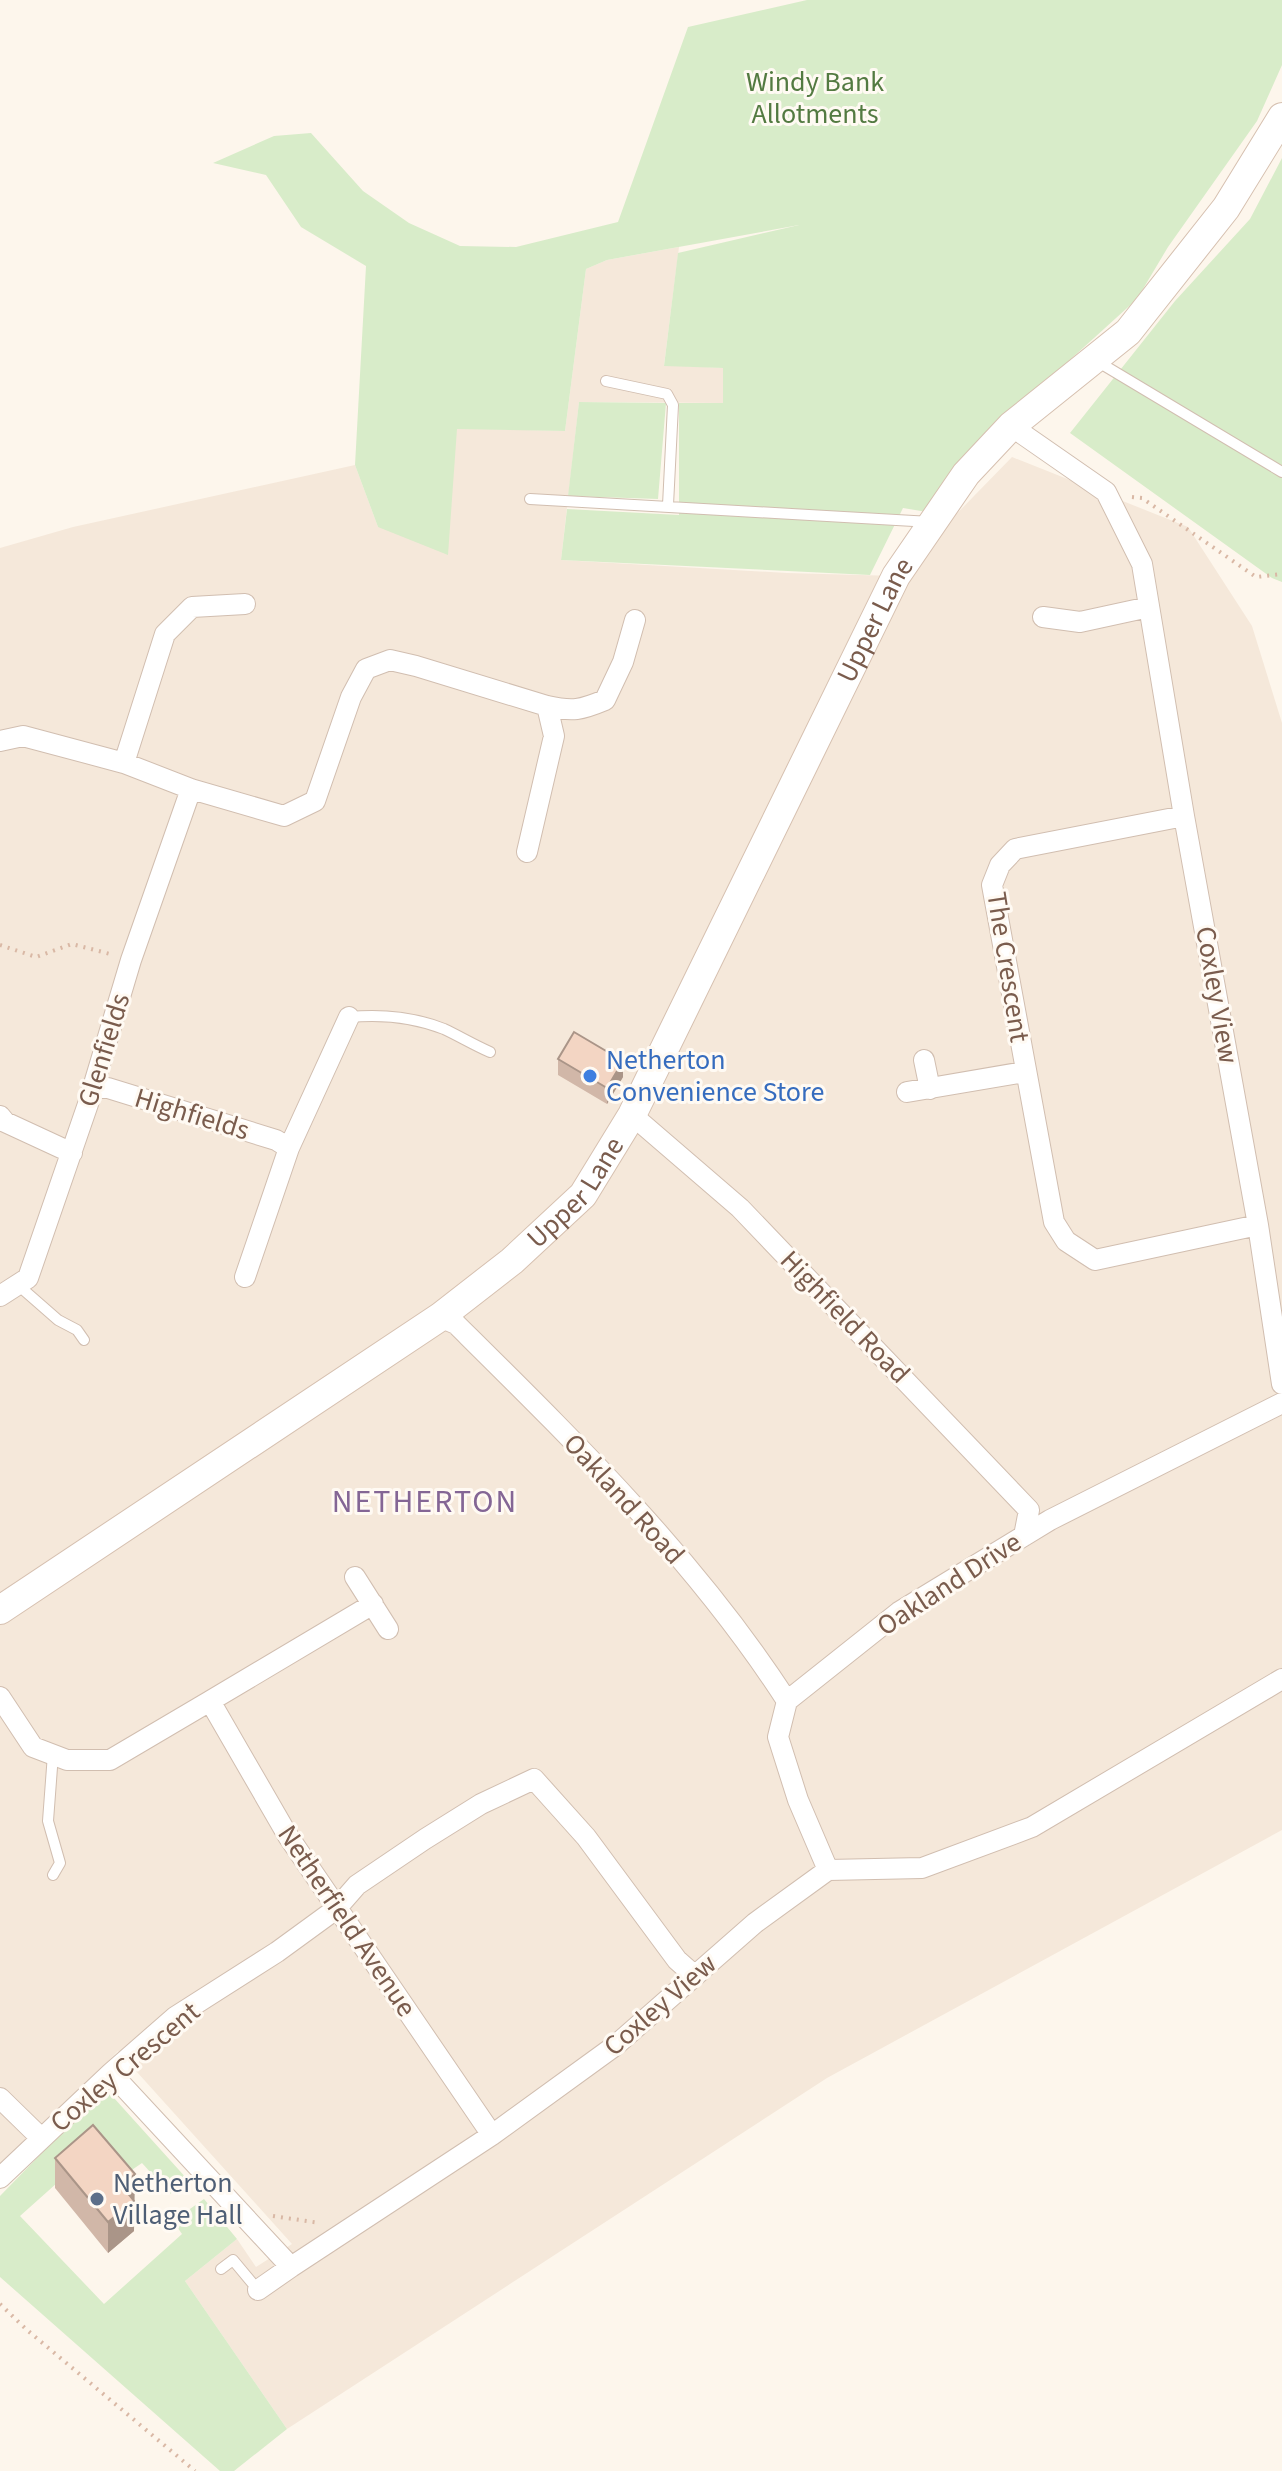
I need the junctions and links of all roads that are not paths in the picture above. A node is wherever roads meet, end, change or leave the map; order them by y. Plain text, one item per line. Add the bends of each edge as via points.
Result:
1 (1282, 117) edge
2 (1094, 360) junction
3 (606, 381) dead end
4 (1011, 426) junction
5 (1282, 472) edge
6 (530, 499) dead end
7 (668, 505) junction
8 (933, 522) junction
9 (245, 604) dead end
10 (1149, 607) junction
11 (1043, 617) dead end
12 (635, 620) dead end
13 (547, 706) junction
14 (0, 740) edge
15 (124, 763) junction
16 (191, 789) junction
17 (1184, 816) junction
18 (527, 852) dead end
19 (349, 1017) joint
20 (490, 1052) dead end
21 (924, 1060) dead end
22 (1024, 1072) junction
23 (93, 1088) junction
24 (930, 1089) junction
25 (907, 1092) dead end
26 (632, 1115) junction
27 (0, 1116) edge
28 (289, 1148) junction
29 (72, 1153) junction
30 (1258, 1225) junction
31 (245, 1277) dead end
32 (18, 1285) junction
33 (0, 1296) edge
34 (440, 1317) junction
35 (84, 1340) dead end
36 (1282, 1384) edge
37 (1282, 1403) edge
38 (1024, 1536) junction
39 (355, 1577) dead end
40 (373, 1604) junction
41 (0, 1610) edge
42 (388, 1629) dead end
43 (1282, 1679) edge
44 (0, 1697) edge
45 (210, 1701) junction
46 (787, 1701) junction
47 (53, 1754) junction
48 (828, 1870) junction
49 (53, 1875) dead end
50 (336, 1909) junction
51 (695, 1976) junction
52 (111, 2073) junction
53 (0, 2098) edge
54 (492, 2135) junction
55 (41, 2138) junction
56 (0, 2178) edge
57 (291, 2267) junction
58 (221, 2269) dead end
59 (258, 2290) joint

1 - 2 main road, Upper Lane via 1226,208 1128,332
2 - 4 main road, Upper Lane
2 - 5 lane
3 - 7 lane via 667,394 673,405
4 - 8 main road, Upper Lane via 966,474
4 - 10 street, Coxley View via 1106,492 1142,564
6 - 7 lane, Upper Lane
7 - 8 lane, Upper Lane
8 - 26 main road, Upper Lane via 896,576
9 - 15 street via 192,607 165,634
10 - 11 street via 1080,622
10 - 17 street, Coxley View
12 - 13 street via 605,700 578,711
13 - 16 street via 390,660 366,669 351,697 315,801 284,816
13 - 18 street via 554,736
14 - 15 street via 23,736
15 - 16 street
16 - 23 street, Glenfields
17 - 22 street, The Crescent via 1015,849 1000,865 992,885
17 - 30 street, Coxley View
19 - 20 lane via 417,1020
19 - 28 street
21 - 24 street
22 - 24 street, The Crescent
22 - 30 street, The Crescent via 1054,1222 1066,1241 1095,1260
23 - 28 street, Highfields via 205,1117
23 - 29 street, Glenfields
24 - 25 street, The Crescent
26 - 34 main road, Upper Lane via 583,1195 512,1261
26 - 38 street, Highfield Road via 740,1208 1029,1510
27 - 29 street
28 - 31 street
29 - 32 street, Glenfields via 28,1278
30 - 36 street, Coxley View
32 - 33 street, Glenfields
32 - 35 lane
34 - 41 main road, Upper Lane
34 - 46 street, Oakland Road via 456,1324 595,1462 708,1592
37 - 38 street, Oakland Drive
38 - 46 street, Oakland Drive via 899,1612
39 - 40 street
40 - 42 street
40 - 45 street
43 - 48 street via 1032,1827 922,1868
44 - 47 street via 33,1747
45 - 47 street via 110,1760 67,1760
45 - 50 street, Netherfield Avenue
46 - 48 street via 778,1737
47 - 49 lane via 48,1821 60,1863
48 - 51 street, Coxley View via 755,1923
50 - 51 street, Coxley Crescent via 357,1885 425,1839 534,1779
50 - 52 street, Coxley Crescent via 175,2017
50 - 54 street, Netherfield Avenue
51 - 54 street, Coxley View via 616,2045
52 - 55 street, Coxley Crescent
52 - 57 street
53 - 55 street
54 - 57 street, Coxley View
55 - 56 street, Coxley Crescent
57 - 59 street, Coxley View
58 - 59 lane via 233,2260

